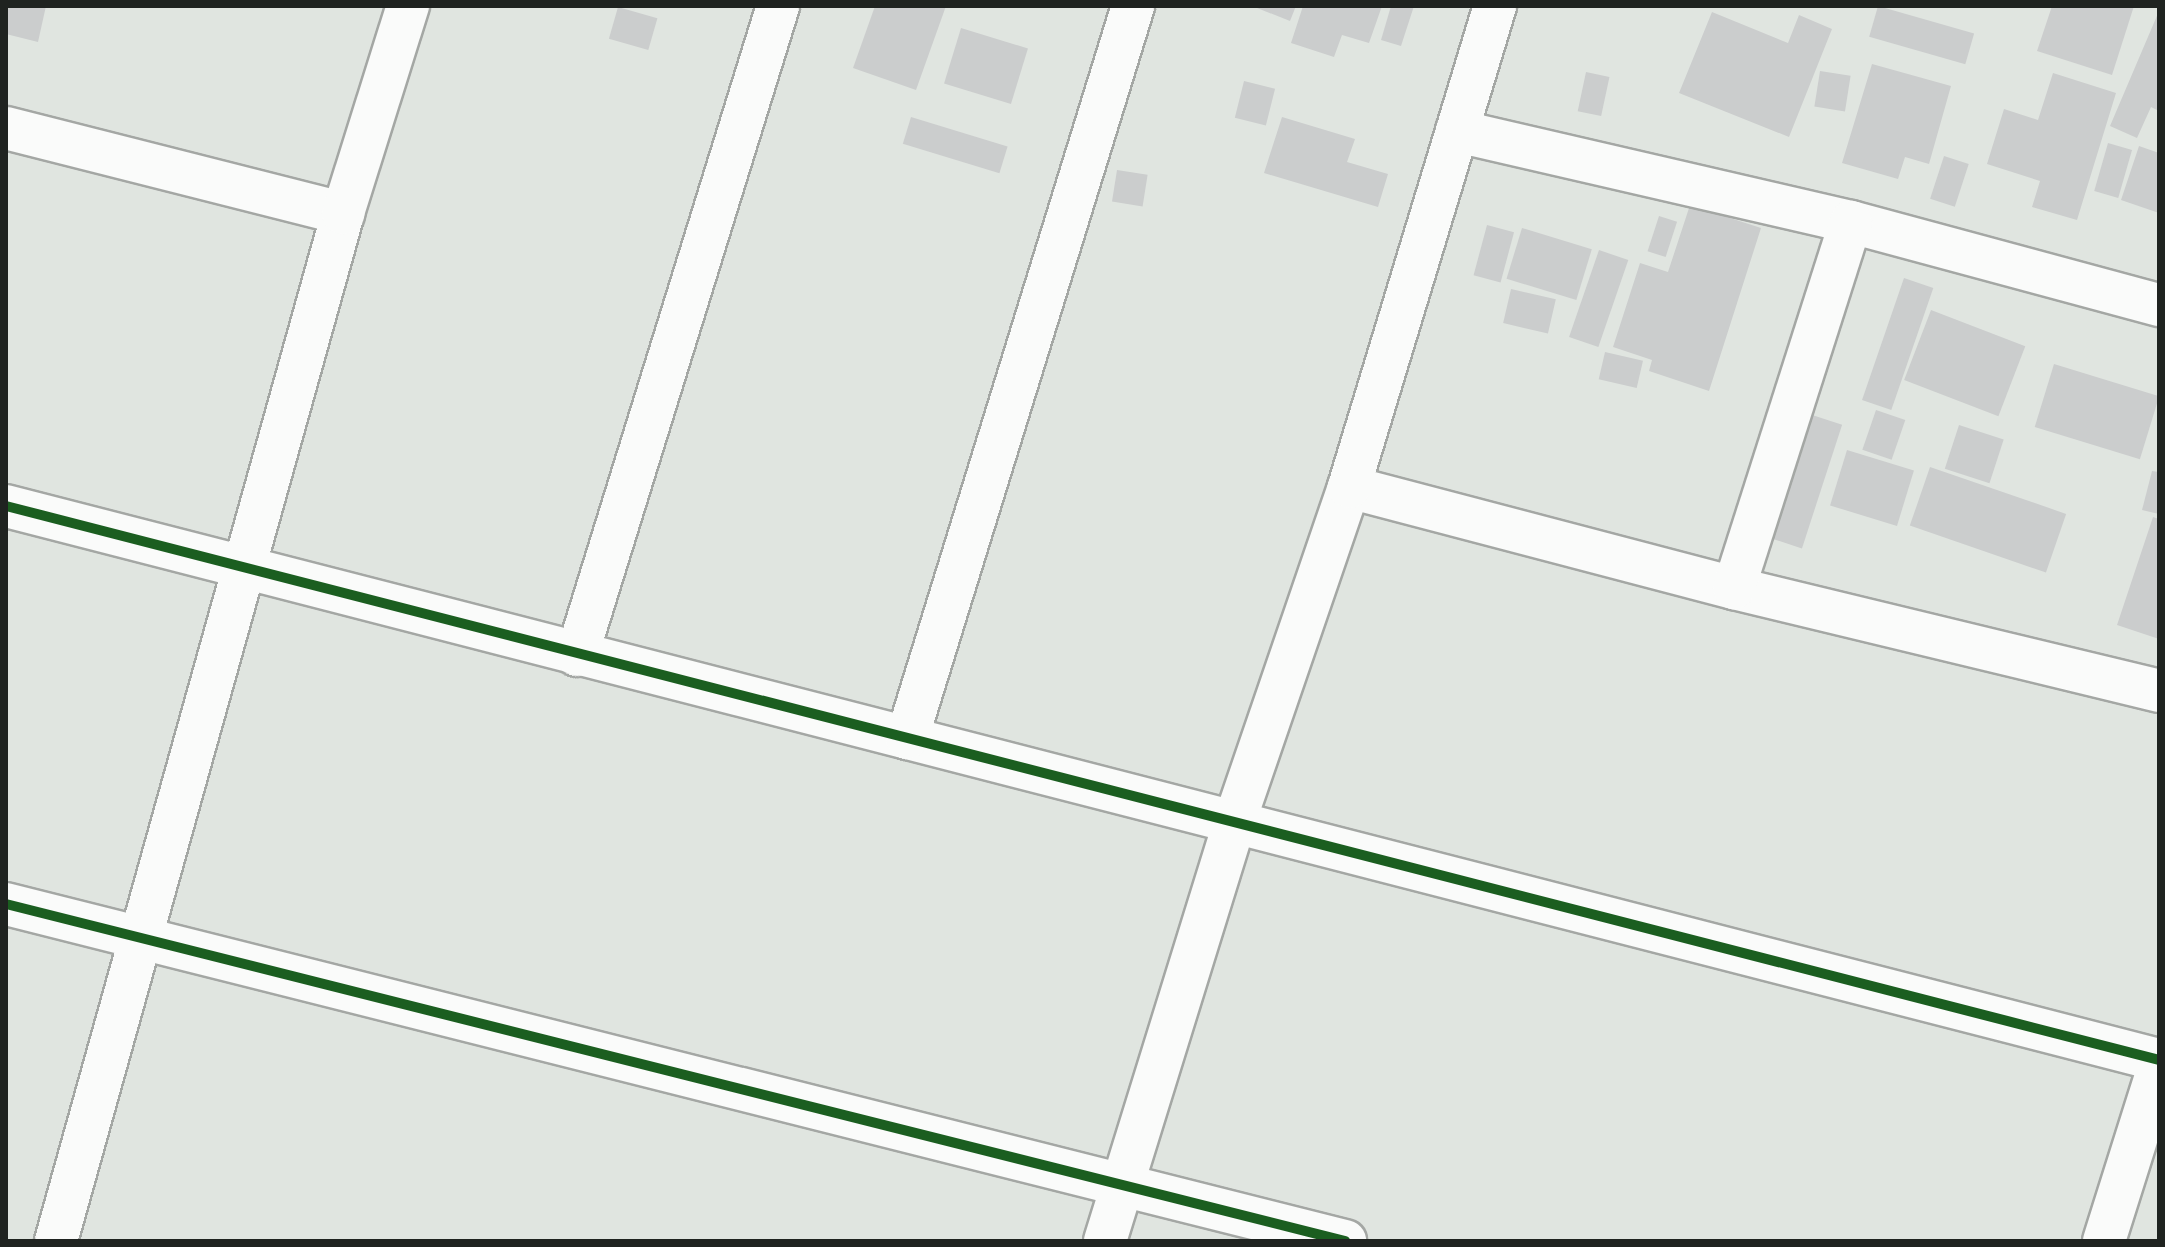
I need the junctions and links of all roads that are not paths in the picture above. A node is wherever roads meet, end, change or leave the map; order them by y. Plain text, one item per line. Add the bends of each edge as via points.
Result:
1 (408, 6) edge
2 (778, 6) edge
3 (1133, 6) edge
4 (1495, 6) edge
5 (6, 128) edge
6 (1457, 131) junction
7 (343, 213) junction
8 (1851, 222) junction
9 (2159, 305) edge
10 (1349, 487) junction
11 (6, 506) edge
12 (244, 567) junction
13 (1734, 588) junction
14 (577, 655) junction
15 (2159, 691) edge
16 (907, 738) junction
17 (1234, 823) junction
18 (6, 904) edge
19 (139, 941) junction
20 (2159, 1060) edge
21 (2159, 1067) edge
22 (1121, 1185) junction
23 (56, 1241) edge
24 (1105, 1241) edge
25 (1345, 1241) edge
26 (2104, 1241) edge

1 - 7 street
2 - 14 street
3 - 16 street
4 - 6 street
5 - 7 street
6 - 8 street
6 - 10 street
7 - 12 street
8 - 9 street
8 - 13 street
10 - 13 street
10 - 17 street
11 - 12 street
12 - 14 street
12 - 19 street
13 - 15 street
14 - 16 street
16 - 17 street
17 - 20 street
17 - 22 street
18 - 19 street
19 - 22 street
19 - 23 street
21 - 26 street
22 - 24 street
22 - 25 street

